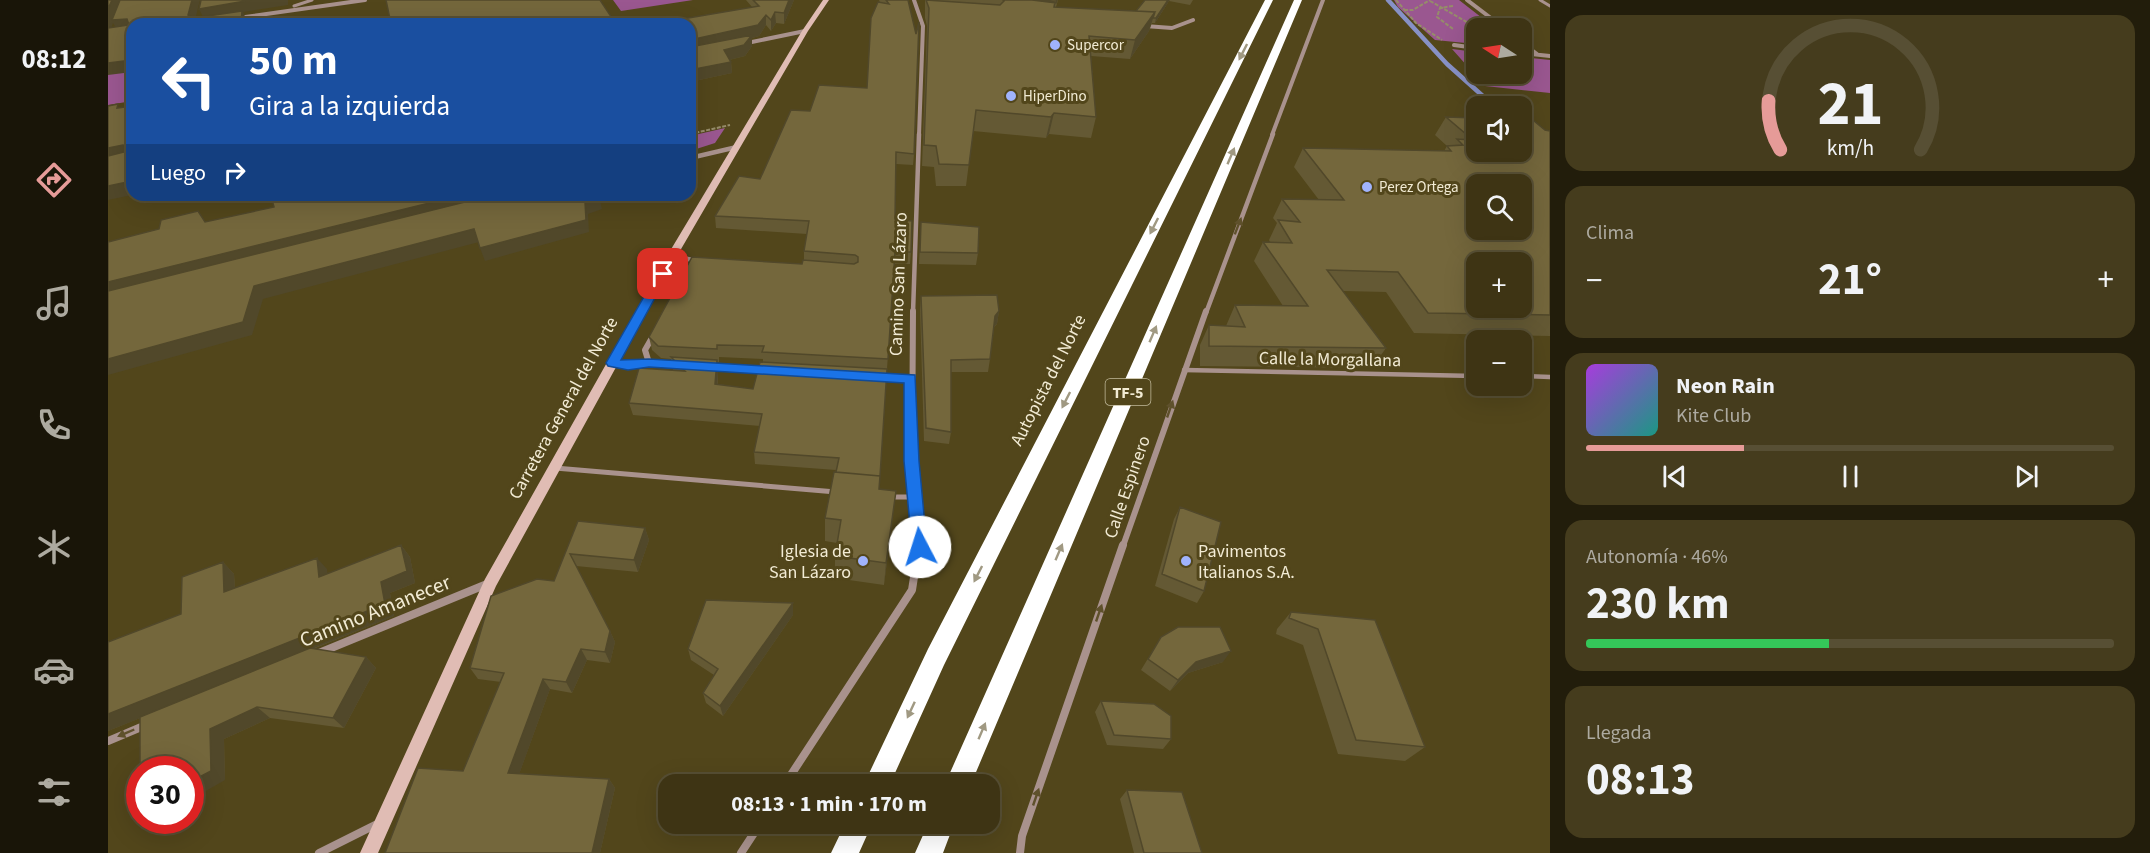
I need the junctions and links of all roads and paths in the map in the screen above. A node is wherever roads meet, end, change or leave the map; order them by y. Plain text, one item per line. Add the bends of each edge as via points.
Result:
1 (294, 0) edge
2 (312, 0) edge
3 (365, 0) edge
4 (826, 0) edge
5 (1269, 0) edge
6 (1298, 0) edge
7 (1323, 0) edge
8 (1396, 0) edge
9 (1430, 0) edge
10 (1467, 0) edge
11 (1540, 0) edge
12 (914, 1) edge
13 (924, 3) edge
14 (1473, 4) junction
15 (1550, 6) edge
16 (294, 8) junction
17 (1440, 8) junction
18 (1403, 10) junction
19 (919, 14) junction
20 (928, 15) edge
21 (237, 18) edge
22 (1491, 18) edge
23 (1193, 20) dead end
24 (1466, 22) edge
25 (1144, 26) edge
26 (805, 31) junction
27 (1458, 32) dead end
28 (736, 45) edge
29 (1454, 45) joint
30 (1466, 47) edge
31 (1532, 51) edge
32 (1532, 54) edge
33 (1537, 55) junction
34 (1550, 56) edge
35 (752, 121) junction
36 (696, 133) edge
37 (737, 147) junction
38 (696, 157) edge
39 (672, 256) junction
40 (705, 260) edge
41 (693, 262) junction
42 (688, 272) edge
43 (656, 331) edge
44 (613, 363) junction
45 (649, 363) junction
46 (684, 365) edge
47 (696, 366) edge
48 (768, 370) edge
49 (1184, 370) junction
50 (1466, 375) edge
51 (875, 376) edge
52 (1532, 376) edge
53 (1550, 377) edge
54 (911, 378) junction
55 (553, 468) junction
56 (847, 493) edge
57 (883, 496) edge
58 (915, 497) junction
59 (490, 583) junction
60 (315, 655) edge
61 (151, 723) edge
62 (108, 741) edge
63 (792, 774) edge
64 (882, 774) edge
65 (962, 774) edge
66 (385, 820) junction
67 (753, 834) edge
68 (854, 834) edge
69 (937, 834) edge
70 (319, 853) edge
71 (369, 853) edge
72 (741, 853) edge
73 (845, 853) edge
74 (929, 853) edge
75 (1020, 853) edge

1 - 16 street
2 - 16 street
3 - 16 street
4 - 26 main road, Carretera General del Norte
5 -> 64 highway, Autopista del Norte / TF-5 via 936,657
65 -> 6 highway, TF-5
49 -> 7 street, Calle Espinero
8 - 18 path
9 - 17 path
9 - 18 path via 1413,10
10 - 14 street
11 - 15 street
12 - 13 street
12 - 19 street, Camino San Lázaro
14 - 17 path
14 - 22 street
16 - 21 street
17 - 24 path
17 - 27 path via 1437,17
18 - 29 path via 1430,34
19 - 20 lane
19 - 54 street, Camino San Lázaro via 923,26
23 - 25 street via 1172,28
26 - 28 street
26 - 35 main road, Carretera General del Norte
29 - 30 street
31 - 33 street
32 - 33 street
33 - 34 street
35 - 36 path
35 - 37 main road, Carretera General del Norte
37 - 38 street
37 - 39 main road, Carretera General del Norte
39 - 41 street
39 - 44 main road, Carretera General del Norte
40 - 41 street
41 - 42 street
43 - 45 street via 645,350
44 - 45 street
44 - 55 main road, Carretera General del Norte
45 - 46 street
47 - 48 street
49 - 50 lane, Calle la Morgallana
75 -> 49 street, Calle Espinero via 1022,836
51 - 54 street
52 - 53 lane
54 - 58 street, Camino San Lázaro
55 - 56 street
55 - 59 main road, Carretera General del Norte
57 - 58 street
58 - 63 street, Camino San Lázaro via 920,547 912,590
59 - 60 street, Camino Amanecer
59 - 66 main road, Carretera General del Norte
61 -> 62 street
66 - 70 street
66 - 71 main road, Carretera General del Norte
67 - 72 street
68 - 73 highway
69 - 74 highway

